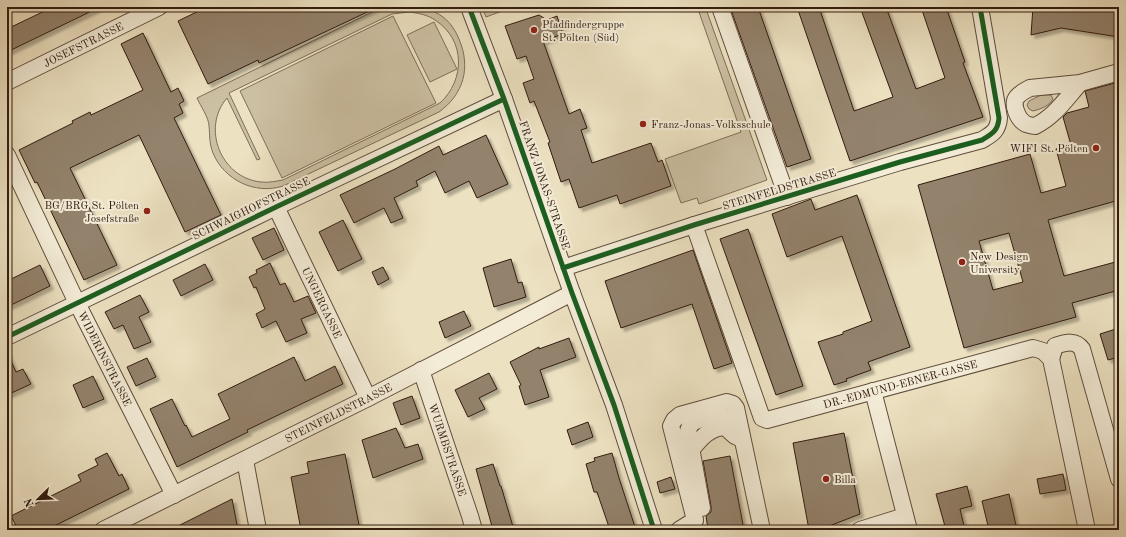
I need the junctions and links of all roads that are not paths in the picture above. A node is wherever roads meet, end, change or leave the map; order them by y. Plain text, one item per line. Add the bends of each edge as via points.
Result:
1 (159, 7) edge
2 (469, 7) edge
3 (720, 7) edge
4 (980, 7) edge
5 (1119, 72) edge
6 (7, 82) edge
7 (1080, 83) dead end
8 (504, 99) junction
9 (7, 155) edge
10 (787, 197) junction
11 (276, 207) junction
12 (694, 225) junction
13 (563, 268) junction
14 (572, 292) junction
15 (77, 303) junction
16 (7, 337) edge
17 (1051, 359) junction
18 (421, 370) junction
19 (873, 391) junction
20 (368, 398) junction
21 (745, 450) junction
22 (245, 460) junction
23 (1119, 479) edge
24 (174, 495) junction
25 (695, 520) junction
26 (907, 523) edge
27 (103, 530) edge
28 (258, 530) edge
29 (474, 530) edge
30 (654, 530) edge
31 (679, 530) edge
32 (762, 530) edge
33 (860, 530) edge
34 (1087, 530) edge

1 - 6 street, JOSEFSTRASSE
2 - 8 street, FRANZ JONAS-STRASSE
3 - 10 street
4 - 10 street, STEINFELDSTRASSE via 999,118 998,126 991,134 982,140
5 - 7 street
8 - 11 street, SCHWAIGHOFSTRASSE
8 - 13 street, FRANZ JONAS-STRASSE
9 - 15 street, WIDERINSTRASSE
10 - 12 street, STEINFELDSTRASSE
11 - 15 street, SCHWAIGHOFSTRASSE
11 - 20 street, UNGERGASSE
12 - 13 street, STEINFELDSTRASSE
12 - 19 street, DR.-EDMUND-EBNER-GASSE via 762,418 767,420
13 - 14 street, FRANZ JONAS-STRASSE
14 - 18 street, STEINFELDSTRASSE
14 - 30 street, FRANZ JONAS-STRASSE via 614,405
15 - 16 street, SCHWAIGHOFSTRASSE
15 - 24 street, WIDERINSTRASSE
17 - 19 street, DR.-EDMUND-EBNER-GASSE via 1043,351 1033,348
17 - 23 street via 1055,346 1072,342 1082,349
17 - 34 street
18 - 20 street, STEINFELDSTRASSE
18 - 29 street, WURMBSTRASSE
19 - 26 street
20 - 22 street, STEINFELDSTRASSE
21 - 25 street via 725,427 710,431 692,450 702,510 702,515
21 - 25 street via 733,404 727,402 680,415 674,420 671,426 674,442
21 - 32 street
22 - 24 street, STEINFELDSTRASSE
22 - 28 street
24 - 27 street, STEINFELDSTRASSE
25 - 31 street
26 - 33 street

